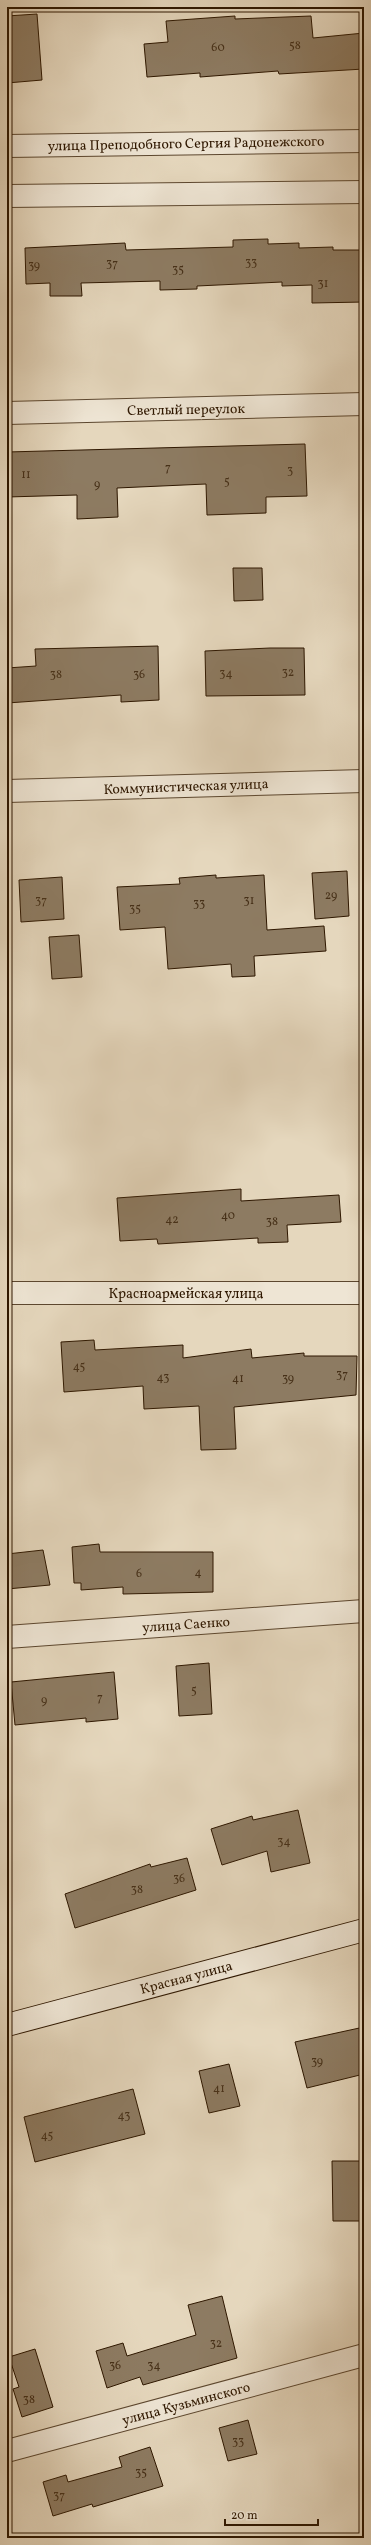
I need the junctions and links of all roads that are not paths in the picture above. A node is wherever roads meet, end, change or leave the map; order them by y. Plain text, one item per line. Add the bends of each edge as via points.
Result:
1 (364, 140) edge
2 (7, 146) edge
3 (364, 192) edge
4 (7, 196) edge
5 (364, 404) edge
6 (7, 413) edge
7 (364, 781) edge
8 (7, 791) edge
9 (7, 1293) edge
10 (364, 1293) edge
11 (364, 1611) edge
12 (7, 1637) edge
13 (364, 1930) edge
14 (7, 2025) edge
15 (364, 2355) edge
16 (7, 2451) edge

1 - 2 street, улица Преподобного Сергия Радонежского
3 - 4 street
5 - 6 street, Светлый переулок
7 - 8 street, Коммунистическая улица
9 - 10 street, Красноармейская улица
11 - 12 street, улица Саенко
13 - 14 street, Красная улица
15 - 16 street, улица Кузьминского

